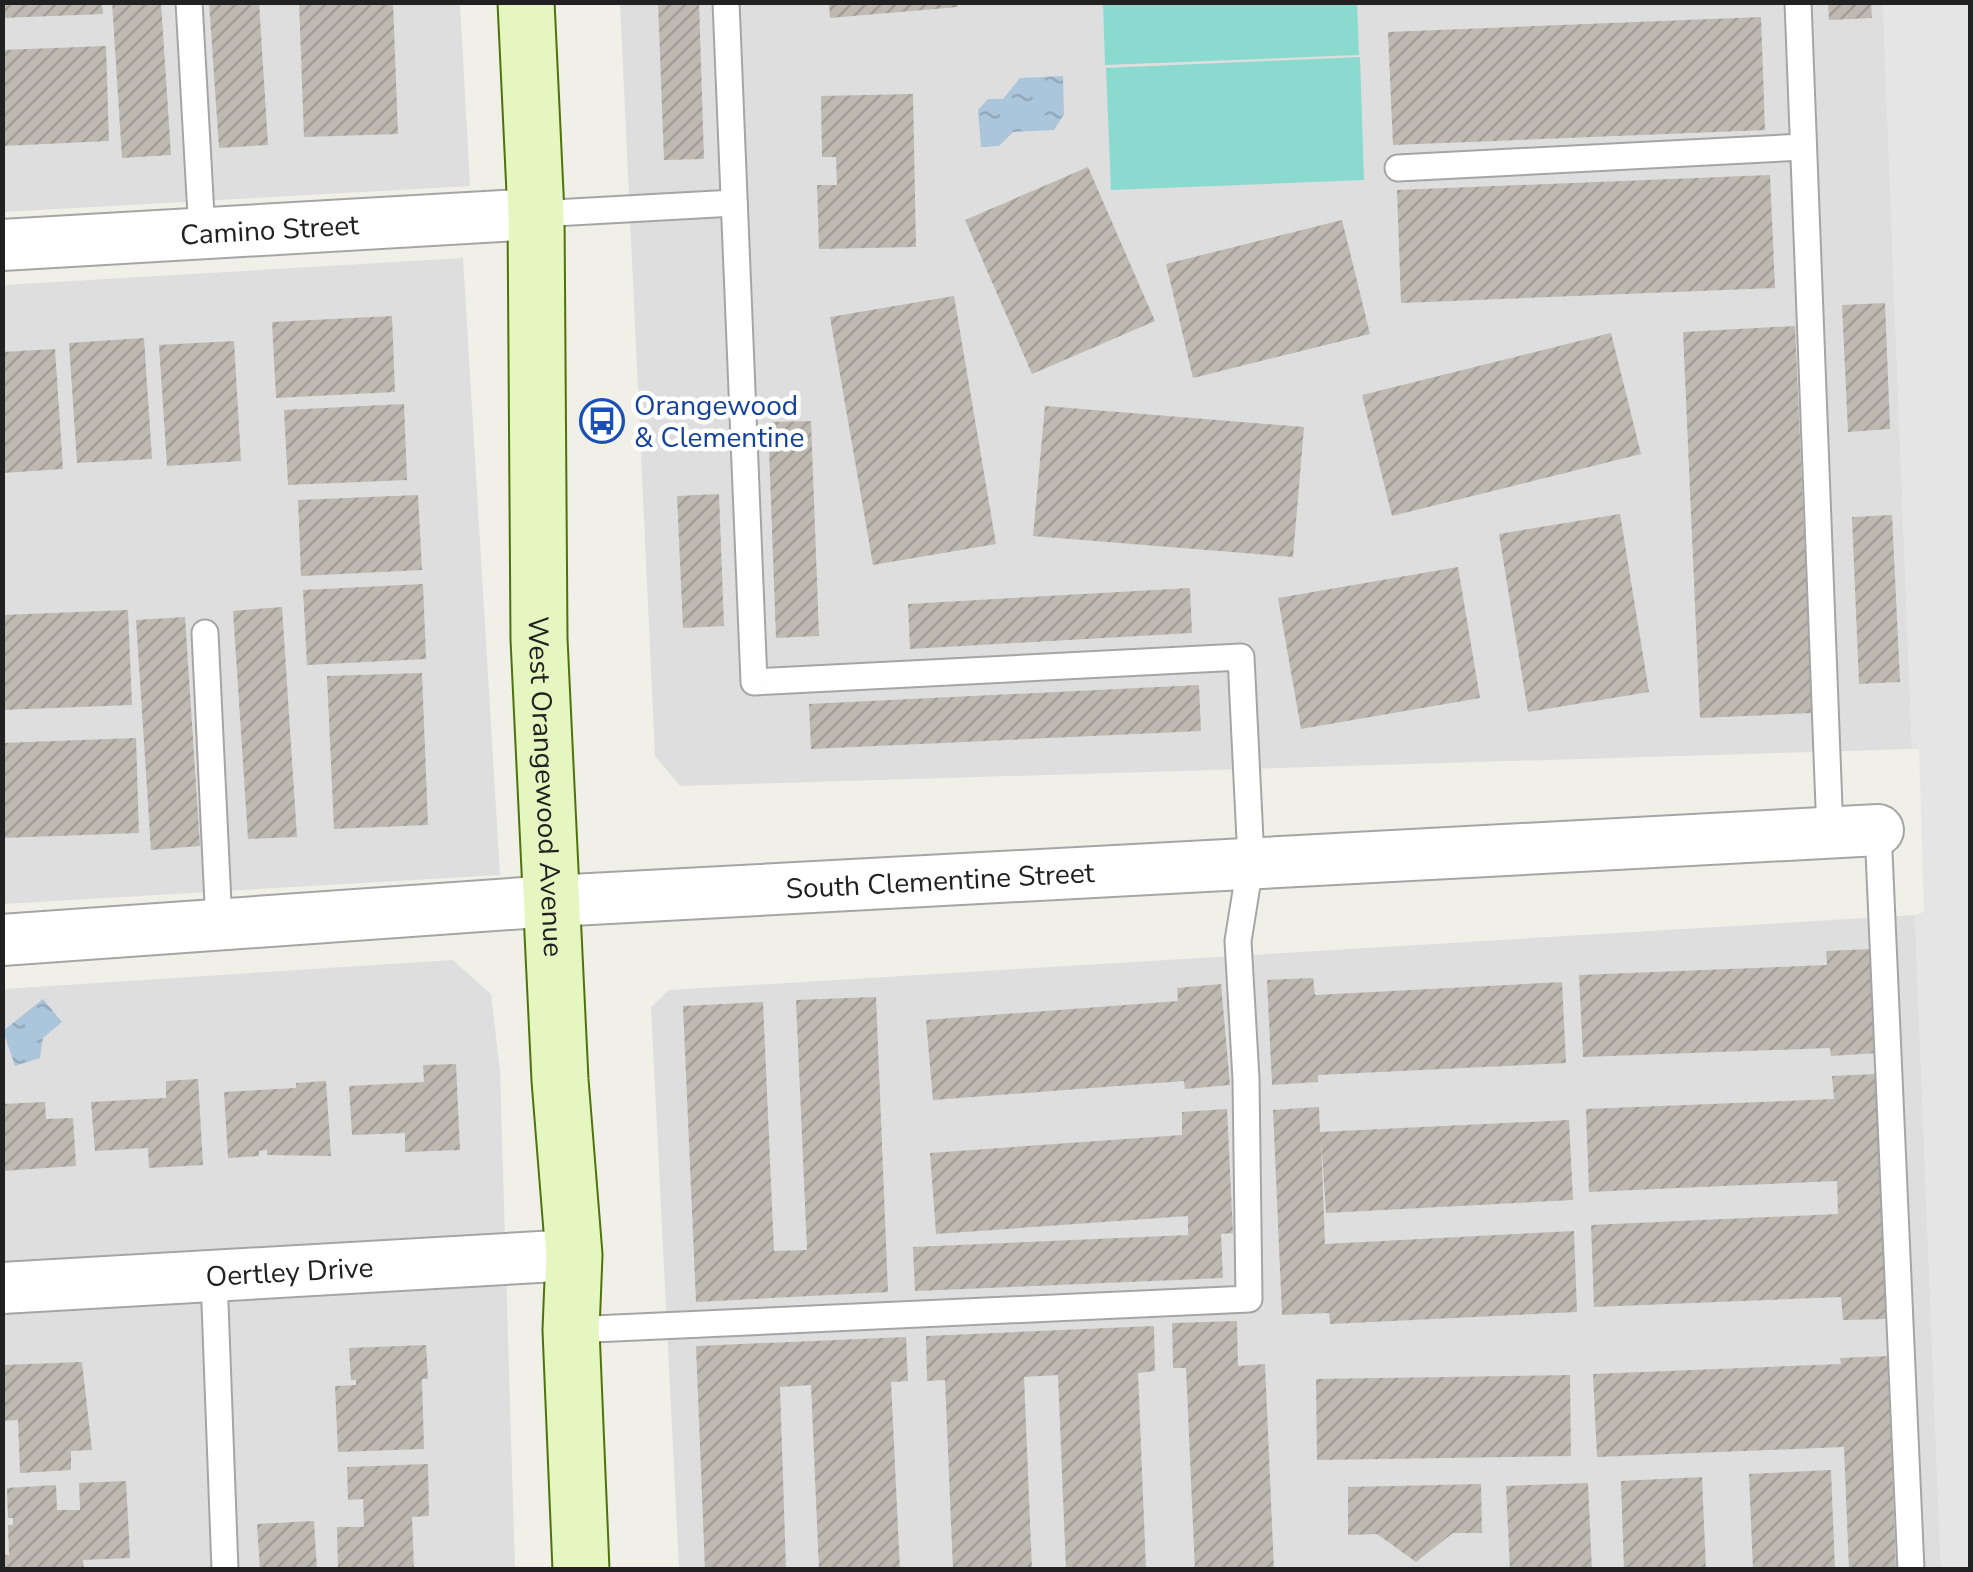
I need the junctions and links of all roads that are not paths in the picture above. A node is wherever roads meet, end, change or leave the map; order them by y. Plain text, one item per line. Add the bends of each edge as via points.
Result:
1 (188, 2) edge
2 (526, 2) edge
3 (726, 2) edge
4 (1798, 2) edge
5 (1804, 147) junction
6 (1398, 168) dead end
7 (734, 203) junction
8 (536, 214) junction
9 (202, 232) junction
10 (2, 244) edge
11 (205, 633) dead end
12 (1878, 830) joint
13 (1830, 833) junction
14 (1251, 860) junction
15 (552, 901) junction
16 (219, 924) junction
17 (2, 940) edge
18 (574, 1255) junction
19 (214, 1277) junction
20 (2, 1288) edge
21 (570, 1330) junction
22 (225, 1570) edge
23 (581, 1570) edge
24 (1911, 1570) edge

1 - 9 lane
2 - 8 main road, West Orangewood Avenue
3 - 7 lane
4 - 5 lane
5 - 6 lane
5 - 13 lane
7 - 8 lane
7 - 14 lane via 754,682 1242,657
8 - 9 street, Camino Street
8 - 15 main road, West Orangewood Avenue via 539,638
9 - 10 street, Camino Street
11 - 16 lane
12 - 13 street, South Clementine Street
12 - 24 lane
13 - 14 street, South Clementine Street
14 - 15 street, South Clementine Street
14 - 21 lane via 1238,941 1249,1299
15 - 16 street, South Clementine Street
15 - 18 main road, West Orangewood Avenue
16 - 17 street, South Clementine Street
18 - 19 street, Oertley Drive
18 - 21 main road, West Orangewood Avenue
19 - 20 street, Oertley Drive
19 - 22 lane
21 - 23 main road, West Orangewood Avenue

